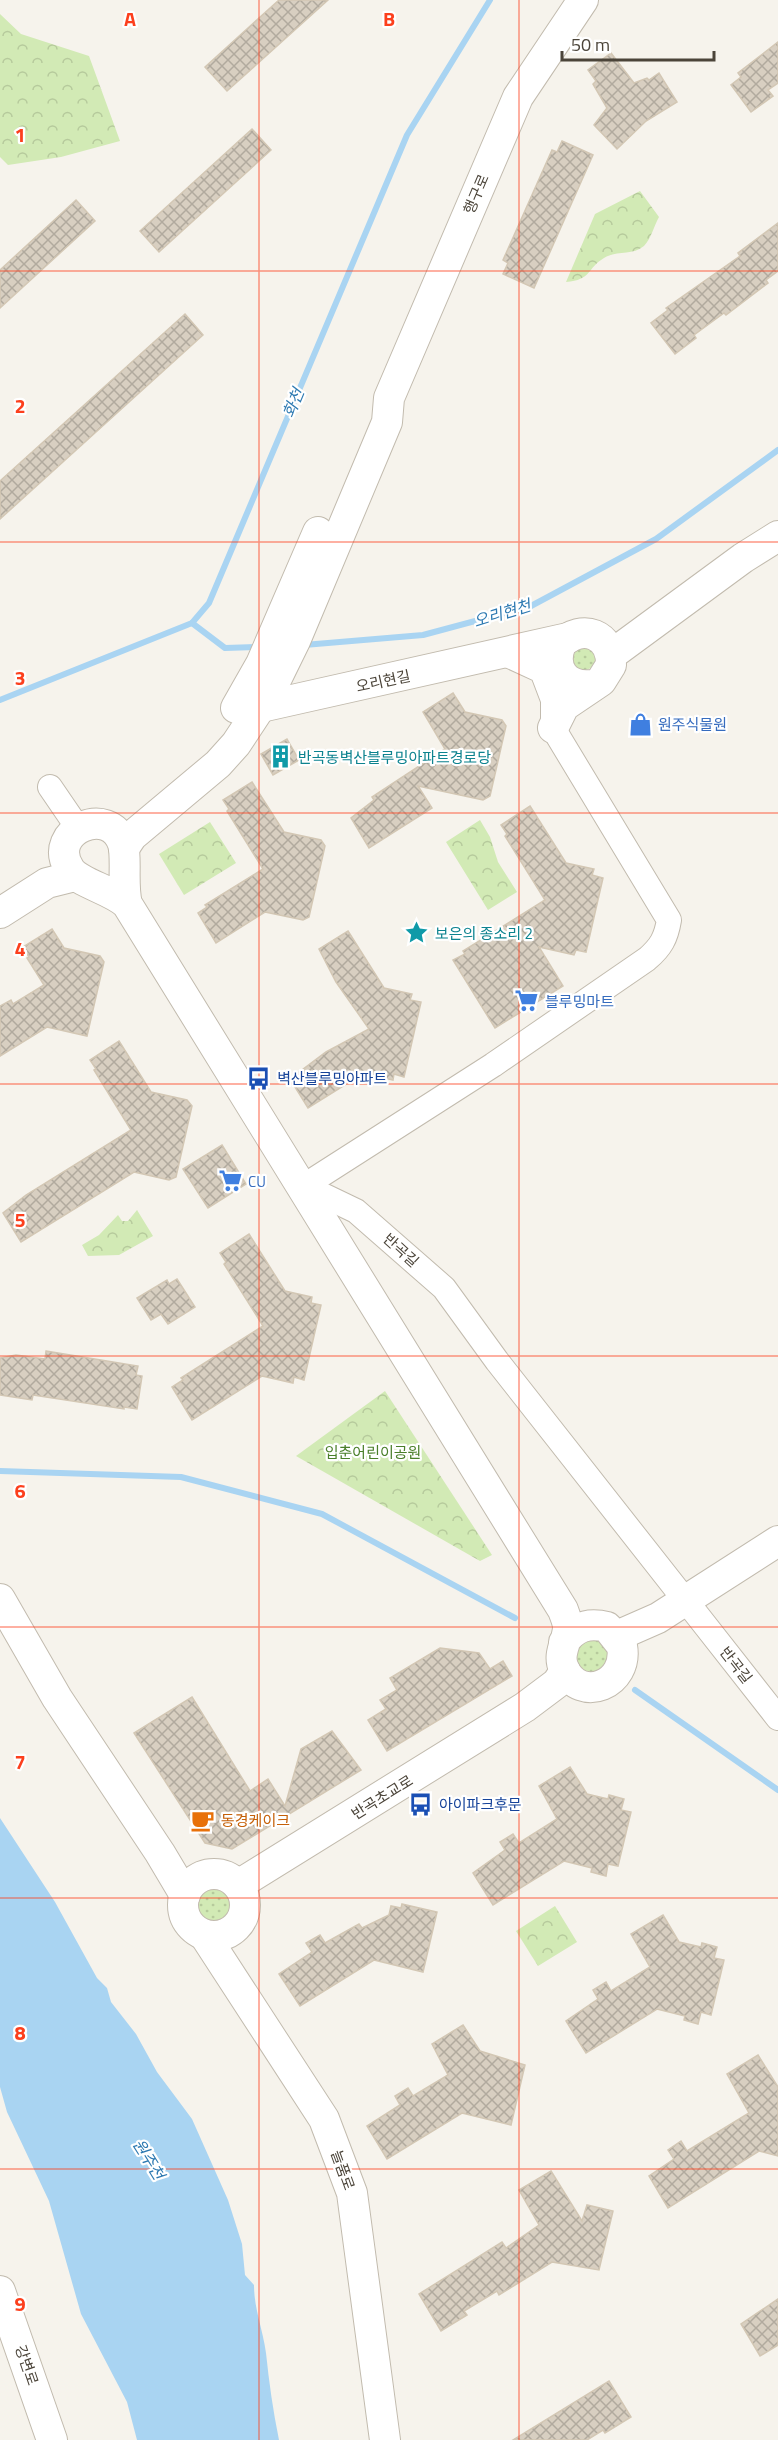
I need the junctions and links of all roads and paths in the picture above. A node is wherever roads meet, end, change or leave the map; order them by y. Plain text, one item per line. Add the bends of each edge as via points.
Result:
1 (583, 0) edge
2 (778, 536) edge
3 (743, 558) junction
4 (577, 635) junction
5 (505, 654) junction
6 (611, 655) junction
7 (551, 671) junction
8 (592, 685) junction
9 (257, 702) junction
10 (553, 728) junction
11 (50, 787) dead end
12 (78, 828) junction
13 (119, 845) junction
14 (70, 875) junction
15 (127, 904) junction
16 (0, 913) edge
17 (304, 1186) junction
18 (778, 1541) edge
19 (778, 1560) edge
20 (0, 1599) edge
21 (689, 1606) junction
22 (576, 1617) junction
23 (620, 1646) junction
24 (569, 1666) junction
25 (778, 1718) edge
26 (138, 1819) junction
27 (209, 1874) junction
28 (238, 1884) junction
29 (185, 1895) junction
30 (219, 1933) junction
31 (0, 2291) edge
32 (52, 2440) edge
33 (385, 2440) edge

1 - 9 street, 행구로 via 518,96 390,398 368,421 319,555 261,664
2 - 3 street
3 - 4 street, 오리현길 via 632,619
3 - 6 street
4 - 5 street, 오리현길
4 - 6 street via 603,639
4 - 7 street via 558,653
5 - 7 street
5 - 9 street, 오리현길
6 - 8 street via 607,674
7 - 8 street via 574,684
7 - 10 street
8 - 10 street via 564,706
9 - 13 street via 218,764
10 - 17 street via 669,920 661,947 493,1065
11 - 12 street
12 - 13 street via 91,823
12 - 14 street via 67,840
13 - 14 street via 111,877
13 - 15 street
14 - 15 street via 118,895
14 - 16 street
15 - 17 street
17 - 21 street, 반곡길 via 357,1210 444,1288
17 - 22 street
18 - 21 street
19 - 21 street
20 - 26 street via 57,1698
21 - 23 street via 658,1618
21 - 25 street, 반곡길
22 - 23 street via 606,1627
22 - 24 street via 568,1630
23 - 24 street via 622,1667 608,1683 598,1687
24 - 28 street, 반곡초교로 via 557,1683 525,1707
26 - 27 street
26 - 29 street
27 - 28 street via 230,1878
27 - 29 street via 189,1885
28 - 30 street via 244,1894 245,1914
29 - 30 street via 184,1915 189,1924
30 - 33 street, 늘품로 via 246,1995 324,2120 352,2193
31 - 32 street, 강변로

